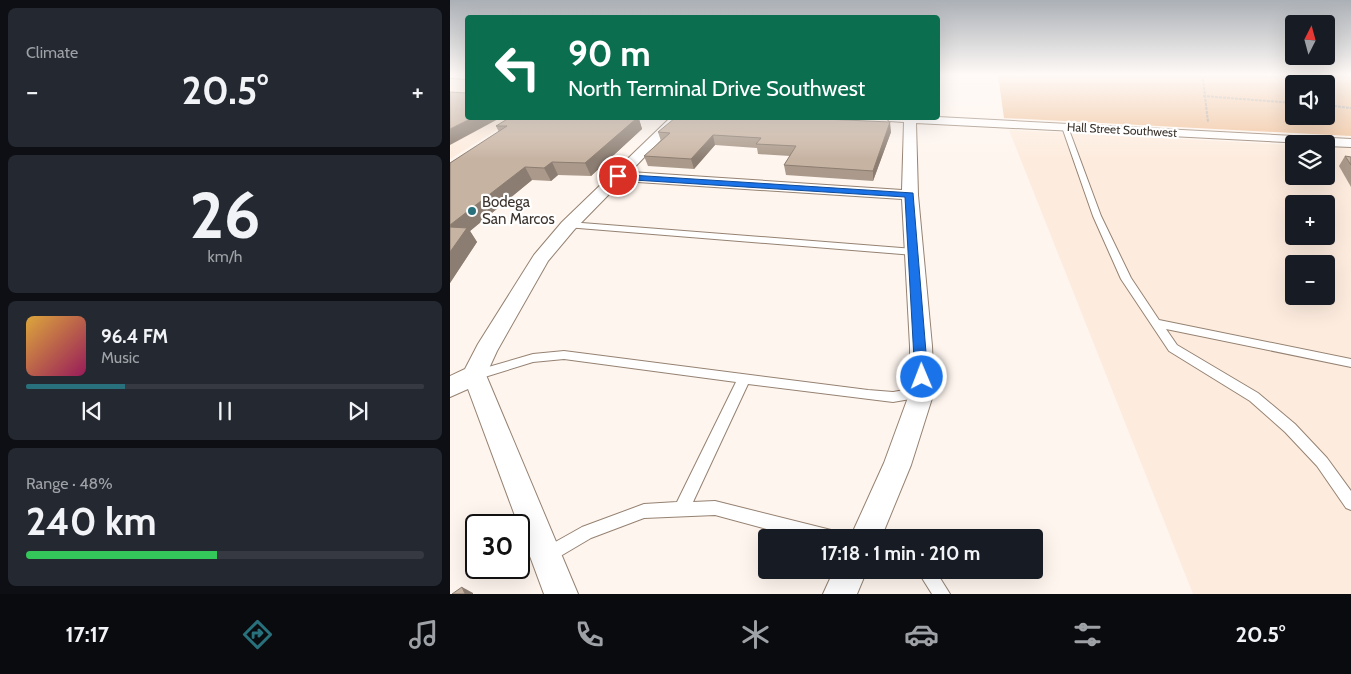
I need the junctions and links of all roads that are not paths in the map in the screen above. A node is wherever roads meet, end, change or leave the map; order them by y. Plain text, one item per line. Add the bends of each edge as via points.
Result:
1 (674, 120) edge
2 (904, 120) edge
3 (940, 120) edge
4 (1065, 127) junction
5 (1351, 143) edge
6 (618, 176) junction
7 (910, 195) junction
8 (569, 225) junction
9 (914, 252) junction
10 (1156, 323) junction
11 (1351, 363) edge
12 (474, 376) junction
13 (744, 379) junction
14 (450, 387) edge
15 (922, 392) junction
16 (1351, 503) edge
17 (682, 508) junction
18 (797, 529) edge
19 (874, 529) edge
20 (547, 557) junction
21 (847, 579) edge
22 (931, 579) edge
23 (561, 594) edge
24 (840, 594) edge
25 (942, 594) edge

1 - 6 street
2 - 7 street
3 - 4 street, Hall Street Southwest
4 - 5 street, Hall Street Southwest
4 - 10 lane via 1097,216 1126,279
6 - 7 street
6 - 8 street
7 - 9 street
8 - 9 lane
8 - 12 street via 540,259
9 - 15 street
10 - 11 lane
10 - 16 lane via 1173,348 1254,397 1290,428 1322,462
12 - 13 lane via 533,358 564,355
12 - 14 street
12 - 20 street
13 - 15 lane via 893,397
13 - 17 lane
15 - 19 street
17 - 18 lane via 715,508
17 - 20 lane via 644,511 587,532
20 - 23 street
21 - 24 street
22 - 25 lane

